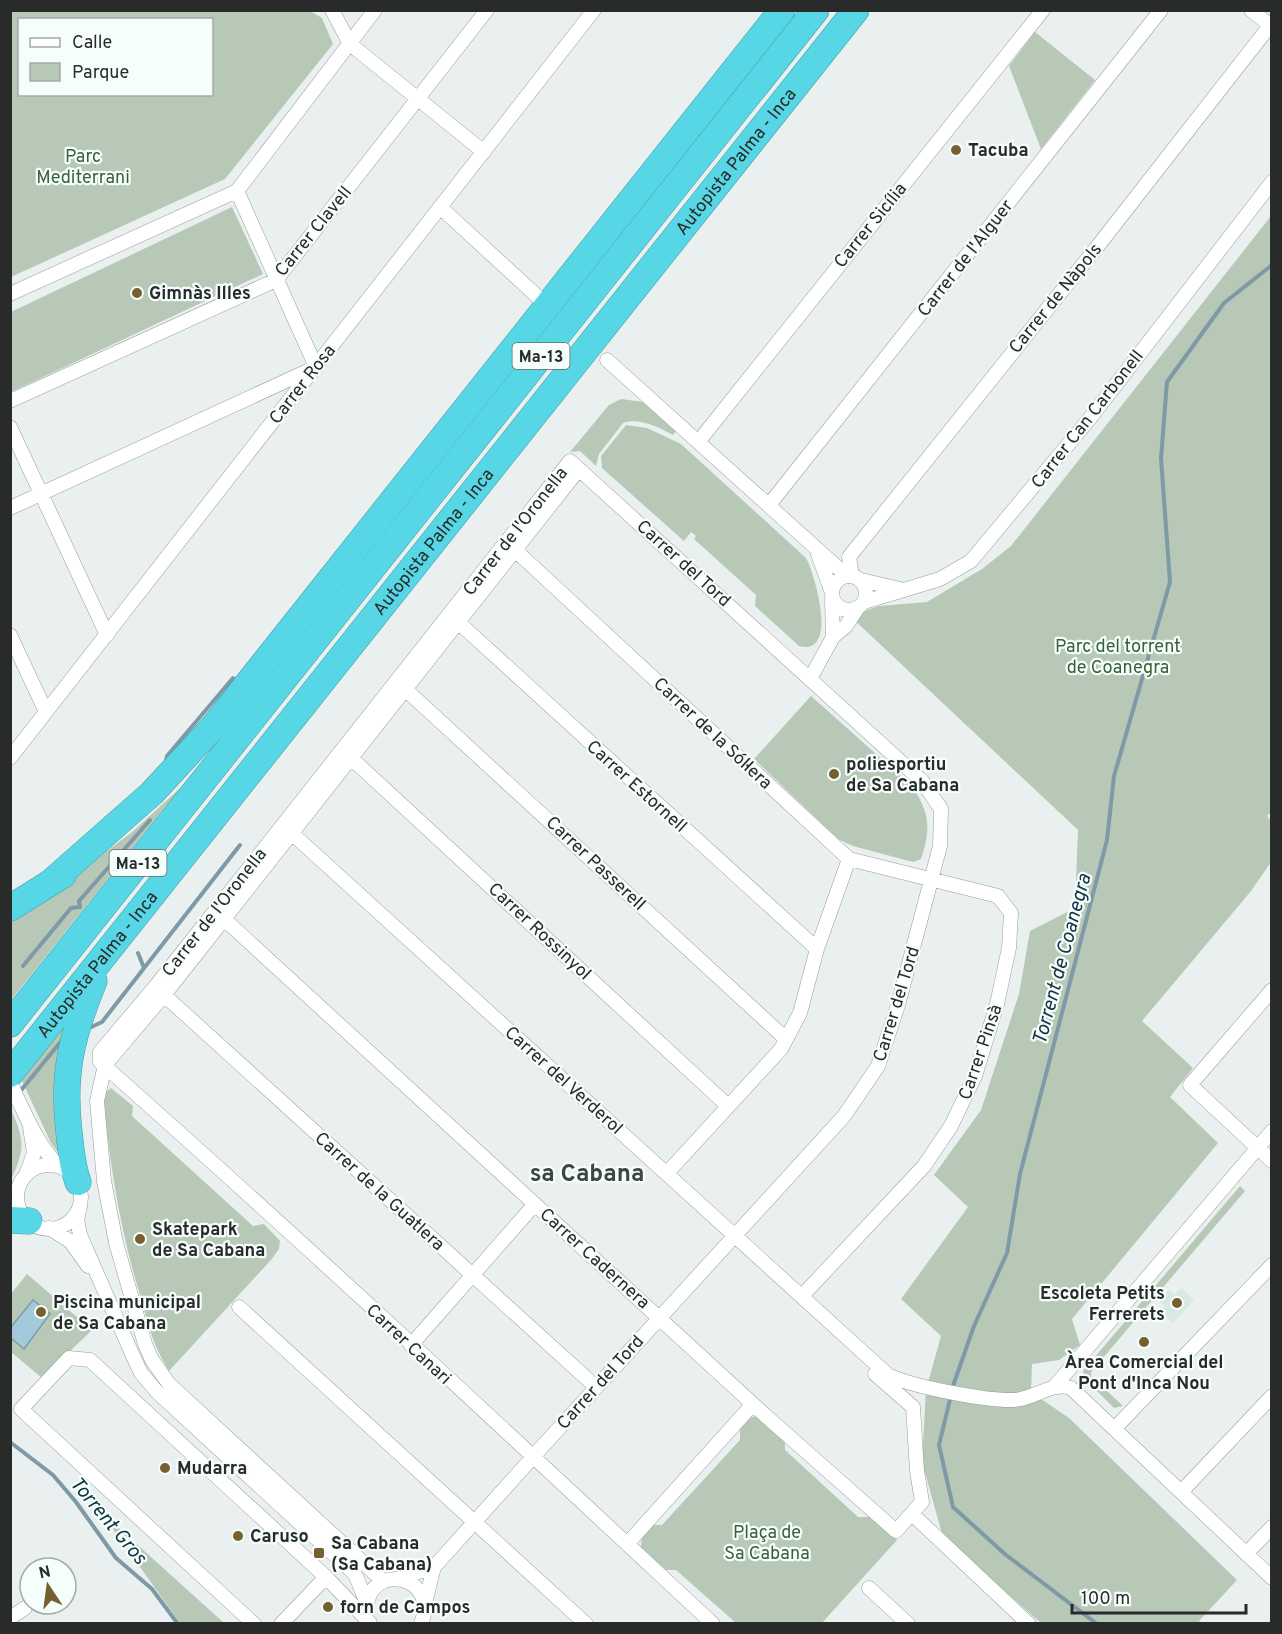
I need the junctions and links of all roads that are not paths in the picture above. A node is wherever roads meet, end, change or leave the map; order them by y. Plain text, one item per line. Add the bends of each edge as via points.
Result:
1 (332, 10) edge
2 (375, 10) edge
3 (487, 10) edge
4 (594, 10) edge
5 (782, 10) edge
6 (816, 10) edge
7 (856, 10) edge
8 (1043, 10) edge
9 (1161, 10) edge
10 (1251, 10) edge
11 (1271, 25) edge
12 (350, 44) junction
13 (418, 98) junction
14 (484, 152) junction
15 (1272, 182) edge
16 (237, 191) junction
17 (440, 207) junction
18 (276, 280) junction
19 (10, 294) edge
20 (539, 298) dead end
21 (607, 360) dead end
22 (316, 367) junction
23 (10, 401) edge
24 (10, 427) edge
25 (699, 441) junction
26 (579, 469) junction
27 (41, 494) junction
28 (769, 505) junction
29 (10, 508) edge
30 (514, 550) junction
31 (818, 552) junction
32 (853, 577) junction
33 (900, 589) junction
34 (832, 594) junction
35 (860, 605) junction
36 (458, 622) junction
37 (10, 635) edge
38 (107, 635) junction
39 (833, 637) junction
40 (810, 678) junction
41 (405, 688) junction
42 (266, 702) junction
43 (46, 712) junction
44 (10, 758) edge
45 (351, 758) junction
46 (287, 829) junction
47 (849, 859) junction
48 (930, 879) junction
49 (50, 883) junction
50 (10, 908) edge
51 (224, 918) junction
52 (817, 949) junction
53 (104, 956) junction
54 (1272, 990) edge
55 (164, 995) junction
56 (10, 1024) edge
57 (786, 1039) junction
58 (105, 1065) junction
59 (10, 1074) edge
60 (10, 1082) edge
61 (728, 1106) junction
62 (29, 1123) junction
63 (1272, 1131) edge
64 (1258, 1148) junction
65 (1272, 1161) edge
66 (667, 1173) junction
67 (25, 1177) junction
68 (73, 1186) junction
69 (535, 1204) junction
70 (29, 1223) edge
71 (735, 1236) junction
72 (1272, 1265) edge
73 (472, 1275) junction
74 (102, 1287) junction
75 (802, 1296) junction
76 (239, 1307) dead end
77 (660, 1317) junction
78 (411, 1345) junction
79 (872, 1361) junction
80 (596, 1387) junction
81 (1052, 1388) junction
82 (1272, 1396) edge
83 (753, 1404) junction
84 (1116, 1428) junction
85 (532, 1458) junction
86 (1182, 1491) junction
87 (912, 1514) junction
88 (473, 1522) junction
89 (1272, 1527) edge
90 (627, 1544) junction
91 (1246, 1554) junction
92 (434, 1567) junction
93 (355, 1574) junction
94 (326, 1577) junction
95 (1272, 1578) edge
96 (388, 1579) junction
97 (869, 1588) dead end
98 (367, 1603) junction
99 (425, 1605) junction
100 (254, 1623) edge
101 (281, 1623) edge
102 (371, 1623) edge
103 (421, 1623) edge
104 (435, 1623) edge
105 (586, 1623) edge
106 (713, 1623) edge
107 (908, 1623) edge
108 (1029, 1623) edge

1 - 12 street
2 - 12 street
3 - 13 street, Carrer Clavell
4 - 14 street, Carrer Rosa
5 - 49 highway via 214,726 152,793
6 - 42 highway, Autopista Palma - Inca / Ma-13
7 - 53 highway, Autopista Palma - Inca / Ma-13
8 - 25 street, Carrer Sicília
9 - 28 street, Carrer de l'Alguer
10 - 11 street
11 - 32 street, Carrer de Nàpols via 849,557
12 - 13 street
12 - 16 street
13 - 14 street
13 - 18 street, Carrer Clavell
14 - 17 street, Carrer Rosa
15 - 33 street, Carrer Can Carbonell via 997,533 971,561 940,579
16 - 18 street
16 - 19 street
17 - 20 street
17 - 22 street, Carrer Rosa
18 - 22 street
18 - 23 street, Carrer Clavell
21 - 25 street
22 - 27 street
22 - 38 street, Carrer Rosa
24 - 27 street
25 - 28 street
26 - 30 street, Carrer de l'Oronella
26 - 40 street, Carrer del Tord
26 - 46 street, Carrer de l'Oronella via 570,461
27 - 29 street
27 - 38 street
28 - 31 street
30 - 36 street, Carrer de l'Oronella
30 - 47 street, Carrer de la Sól·lera
31 - 32 street
31 - 34 street
32 - 33 street, Carrer Can Carbonell
32 - 34 street via 838,579
32 - 35 street via 866,593
33 - 35 street
34 - 35 street via 842,609
34 - 39 street
35 - 39 street
36 - 41 street, Carrer de l'Oronella
36 - 52 street, Carrer Estornell
37 - 43 street
38 - 43 street, Carrer Rosa
39 - 40 street
40 - 48 street, Carrer del Tord via 922,781 941,809 940,846
41 - 45 street, Carrer de l'Oronella
41 - 57 street, Carrer Passerell
42 - 49 highway via 160,802 86,861
42 - 56 highway, Autopista Palma - Inca / Ma-13
43 - 44 street, Carrer Rosa
45 - 46 street, Carrer de l'Oronella
45 - 61 street, Carrer Rossinyol
46 - 51 street, Carrer de l'Oronella
46 - 58 street, Carrer de l'Oronella via 100,1052 99,1059
46 - 66 street, Carrer del Verderol
47 - 48 street, Carrer de la Sól·lera
47 - 52 street
48 - 71 street, Carrer del Tord via 878,1066 844,1116
48 - 75 street, Carrer Pinsà via 998,896 1011,913 1000,993 978,1066 951,1126 924,1166
49 - 50 highway
51 - 55 street, Carrer de l'Oronella
51 - 69 street, Carrer Cadernera
52 - 57 street via 800,1013
53 - 59 highway, Autopista Palma - Inca / Ma-13
53 - 68 highway via 75,1030 66,1073
54 - 64 street via 1190,1085
55 - 58 street, Carrer de l'Oronella
55 - 73 street, Carrer de la Guatlera
57 - 61 street
58 - 78 street, Carrer Canari
58 - 96 street via 97,1101 109,1215 152,1360 169,1384
60 - 62 street
61 - 66 street
62 - 67 street via 34,1154
62 - 68 street
63 - 64 street
64 - 65 street
64 - 81 street
66 - 71 street, Carrer del Verderol
67 - 68 street via 39,1167
67 - 70 street via 18,1187 18,1200
68 - 70 street via 76,1215 66,1224
68 - 74 street via 78,1230
69 - 73 street
69 - 77 street, Carrer Cadernera
70 - 74 street via 70,1241
71 - 75 street, Carrer del Verderol
71 - 77 street, Carrer del Tord
72 - 84 street
73 - 78 street
73 - 80 street, Carrer de la Guatlera
74 - 93 street via 147,1380
75 - 79 street, Carrer del Verderol
76 - 88 street
77 - 80 street, Carrer del Tord
77 - 83 street, Carrer Cadernera
78 - 85 street, Carrer Canari
79 - 81 street via 897,1379 970,1394 1013,1400
79 - 87 street via 873,1373 913,1407 922,1502
80 - 85 street, Carrer del Tord
81 - 84 street via 1066,1386 1076,1391
82 - 86 street
83 - 87 street, Carrer Cadernera via 896,1531
83 - 90 street
84 - 86 street
85 - 88 street, Carrer del Tord
85 - 90 street, Carrer Canari
86 - 91 street
87 - 108 street
88 - 92 street, Carrer del Tord
88 - 105 street
89 - 91 street
90 - 106 street, Carrer Canari
91 - 95 street
92 - 96 street
92 - 99 street, Carrer del Tord
93 - 96 street
93 - 98 street
94 - 100 street via 90,1360 69,1358 21,1409
94 - 101 street
94 - 102 street
96 - 98 street via 370,1593
96 - 99 street via 416,1586
97 - 107 street
98 - 102 street
99 - 103 street, Carrer del Tord
99 - 104 street

